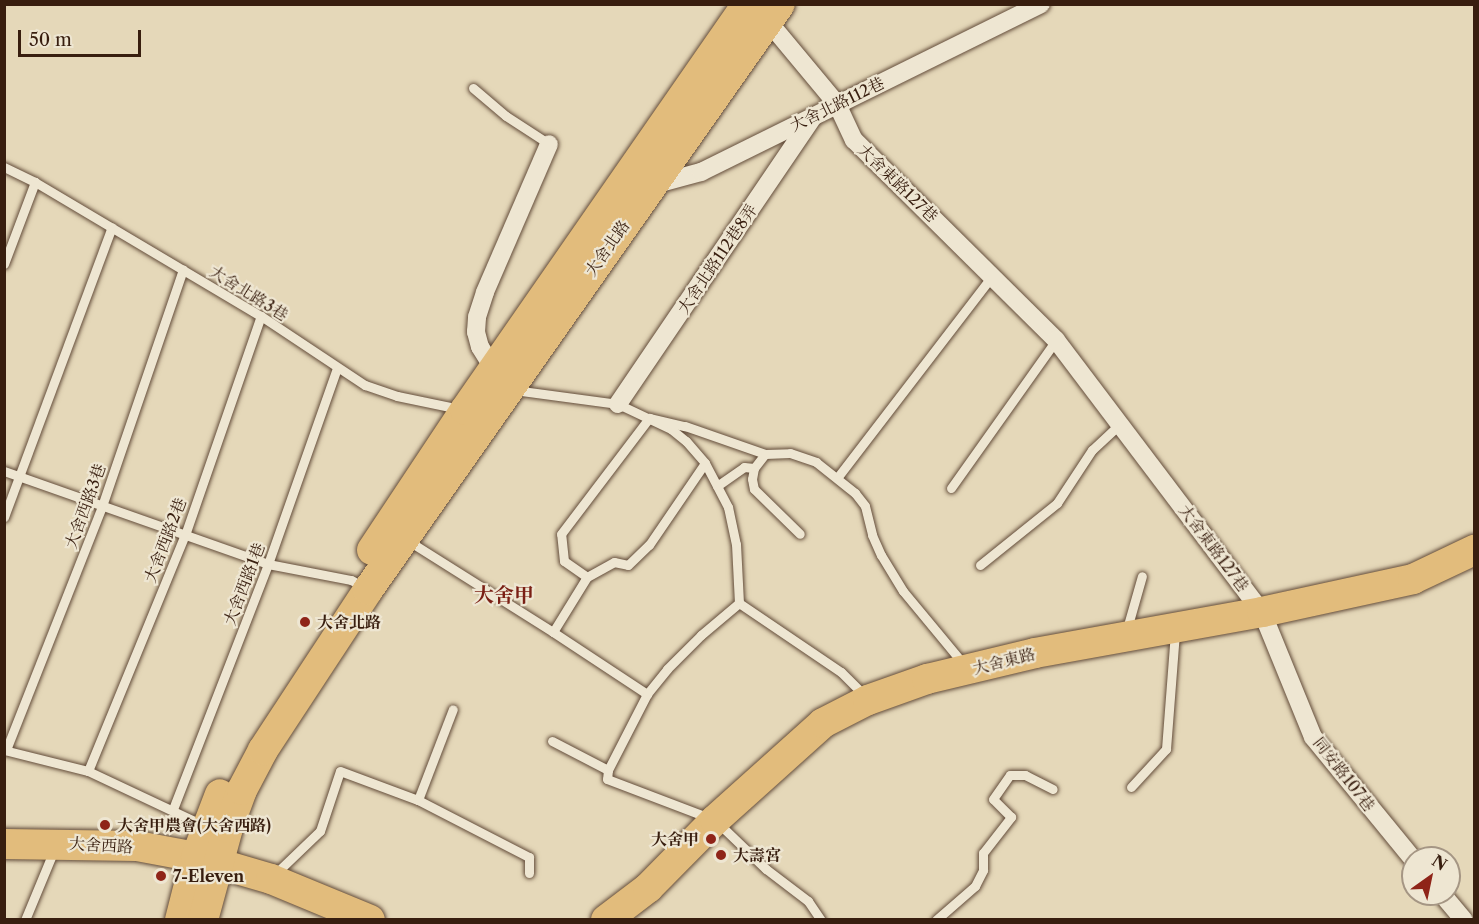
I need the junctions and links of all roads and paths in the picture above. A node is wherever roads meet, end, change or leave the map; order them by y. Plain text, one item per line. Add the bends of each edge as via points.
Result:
1 (1041, 4) edge
2 (761, 9) edge
3 (473, 88) dead end
4 (837, 104) junction
5 (815, 114) junction
6 (549, 144) joint
7 (4, 167) edge
8 (642, 178) junction
9 (35, 182) junction
10 (112, 227) junction
11 (4, 264) edge
12 (183, 269) junction
13 (993, 275) junction
14 (261, 316) junction
15 (1056, 340) junction
16 (337, 368) junction
17 (501, 379) junction
18 (618, 404) junction
19 (476, 416) junction
20 (649, 418) junction
21 (1120, 424) junction
22 (765, 454) junction
23 (705, 463) junction
24 (754, 468) junction
25 (4, 471) edge
26 (21, 477) junction
27 (837, 478) junction
28 (717, 486) junction
29 (951, 488) dead end
30 (102, 506) junction
31 (4, 517) edge
32 (396, 533) junction
33 (800, 534) dead end
34 (185, 535) junction
35 (1474, 550) edge
36 (268, 564) junction
37 (980, 565) dead end
38 (1142, 576) dead end
39 (587, 577) junction
40 (360, 585) junction
41 (739, 603) junction
42 (1262, 612) junction
43 (1175, 629) junction
44 (553, 632) junction
45 (1124, 637) junction
46 (969, 670) junction
47 (647, 694) junction
48 (868, 700) junction
49 (453, 709) dead end
50 (552, 741) dead end
51 (5, 750) edge
52 (608, 770) junction
53 (88, 771) junction
54 (1131, 787) dead end
55 (1053, 789) dead end
56 (417, 800) junction
57 (173, 809) junction
58 (715, 820) junction
59 (57, 843) junction
60 (4, 844) edge
61 (211, 846) junction
62 (1402, 846) edge
63 (529, 873) dead end
64 (271, 879) junction
65 (1452, 906) edge
66 (25, 920) edge
67 (180, 920) edge
68 (203, 920) edge
69 (370, 920) edge
70 (606, 920) edge
71 (821, 920) edge
72 (936, 920) edge
73 (1464, 920) edge

1 - 4 street, 大舍北路112巷
2 - 4 street, 大舍東路127巷
2 - 8 main road, 大舍北路
3 - 6 lane
4 - 5 street, 大舍北路112巷
4 - 13 street, 大舍東路127巷 via 854,140
5 - 8 street, 大舍北路112巷 via 700,172
5 - 18 street, 大舍北路112巷8弄
6 - 17 street via 477,317 480,347
7 - 9 lane, 大舍北路3巷
8 - 17 main road, 大舍北路
9 - 10 lane, 大舍北路3巷
9 - 11 lane
10 - 12 lane, 大舍北路3巷
10 - 26 lane
12 - 14 lane, 大舍北路3巷
12 - 30 lane, 大舍西路3巷
13 - 15 street, 大舍東路127巷
13 - 27 lane
14 - 16 lane, 大舍北路3巷
14 - 34 lane, 大舍西路2巷
15 - 21 street, 大舍東路127巷
15 - 29 lane
16 - 19 lane, 大舍北路3巷 via 365,385
16 - 36 lane, 大舍西路1巷
17 - 18 lane
17 - 19 main road, 大舍北路
18 - 20 lane
19 - 32 main road, 大舍北路
20 - 22 lane via 713,434
20 - 23 lane via 686,441
20 - 39 lane via 561,534 564,561
21 - 37 lane via 1092,450 1057,503
21 - 42 street, 大舍東路127巷
22 - 24 lane
22 - 27 lane via 790,453 816,462
23 - 28 lane
23 - 39 lane via 649,544 628,565 614,562
24 - 28 lane via 744,467
24 - 33 lane via 754,489
25 - 26 lane
26 - 30 lane
26 - 31 lane
27 - 46 lane via 865,506 872,535 903,591
28 - 41 lane via 728,507 736,544
30 - 34 lane
30 - 51 lane, 大舍西路3巷
32 - 40 main road, 大舍北路
32 - 44 lane
34 - 36 lane
34 - 53 lane, 大舍西路2巷
35 - 42 main road, 大舍東路 via 1413,579
36 - 40 lane
36 - 57 lane, 大舍西路1巷
38 - 45 lane
39 - 44 lane
40 - 61 main road, 大舍北路
41 - 47 lane via 701,634
41 - 48 lane via 841,672
42 - 43 main road, 大舍東路
42 - 62 street, 同安路107巷 via 1313,737
43 - 45 main road, 大舍東路
43 - 54 lane via 1166,749
44 - 47 lane
45 - 46 main road, 大舍東路
46 - 48 main road, 大舍東路 via 894,689
47 - 52 lane
48 - 58 main road, 大舍東路 via 823,723
49 - 56 lane
50 - 52 lane
51 - 53 lane
52 - 58 lane via 607,779
53 - 57 lane
55 - 72 lane via 1025,776 1010,775 993,799 1011,817 983,853 983,870 975,886
56 - 63 lane via 529,857
56 - 64 lane via 340,771 320,831
57 - 61 lane
58 - 70 main road, 大舍東路 via 648,888
58 - 71 lane via 766,869 808,901
59 - 60 main road, 大舍西路
59 - 61 main road, 大舍西路
59 - 66 lane
61 - 64 main road
61 - 67 main road
61 - 68 main road
64 - 69 main road
65 - 73 street

